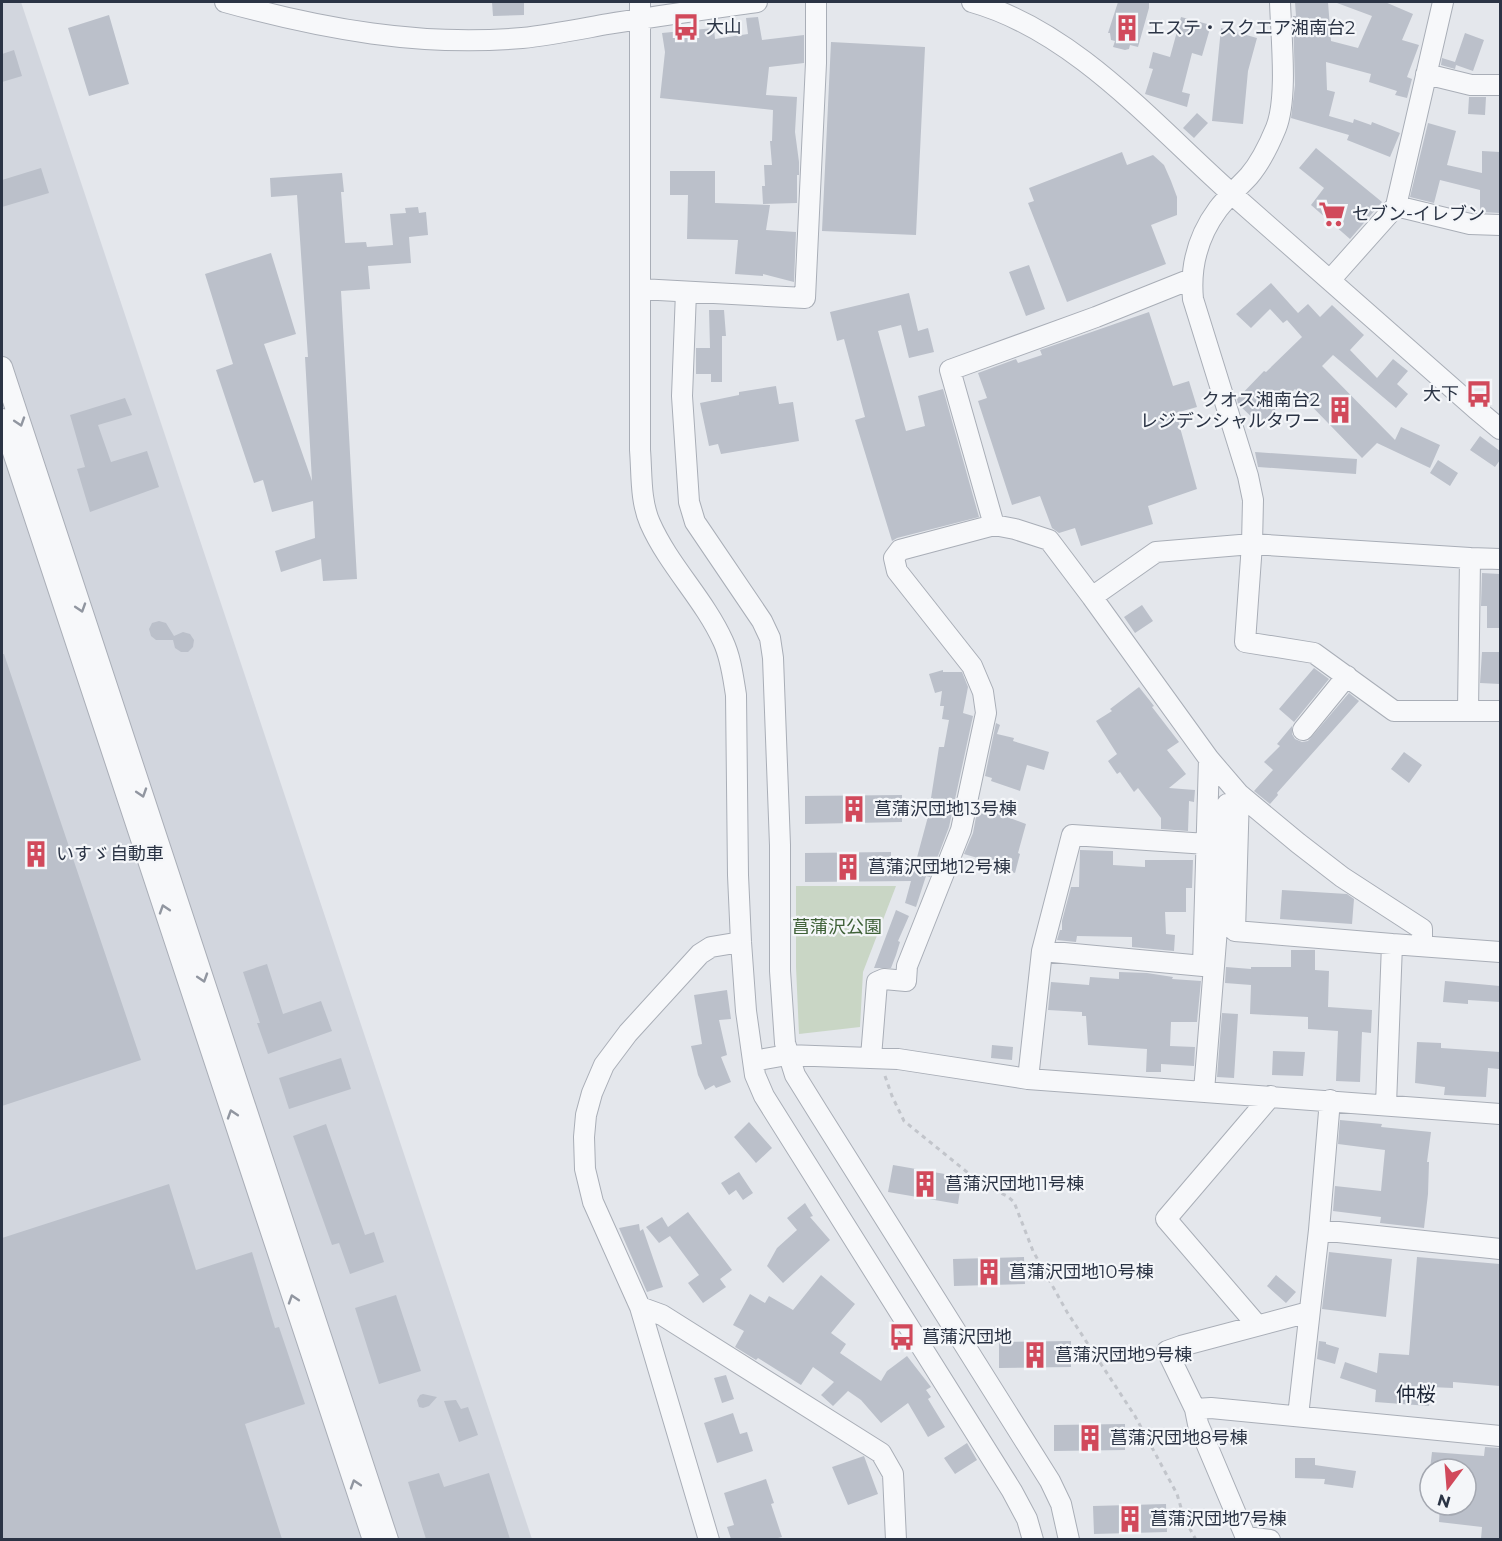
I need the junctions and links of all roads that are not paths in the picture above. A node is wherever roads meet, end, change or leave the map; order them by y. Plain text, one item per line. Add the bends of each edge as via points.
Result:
1 (757, 2) edge
2 (816, 2) edge
3 (972, 2) edge
4 (1280, 2) edge
5 (1443, 2) edge
6 (233, 3) edge
7 (1014, 9) edge
8 (640, 10) edge
9 (1426, 74) junction
10 (1500, 85) edge
11 (1232, 194) junction
12 (1396, 206) junction
13 (1500, 225) edge
14 (1191, 279) junction
15 (1331, 279) junction
16 (640, 290) junction
17 (686, 292) junction
18 (2, 367) edge
19 (2, 419) edge
20 (1500, 429) edge
21 (994, 525) junction
22 (1252, 543) junction
23 (1470, 558) junction
24 (1500, 559) edge
25 (1092, 597) junction
26 (1347, 676) junction
27 (1468, 711) junction
28 (1500, 711) edge
29 (1304, 730) dead end
30 (1209, 759) junction
31 (1234, 788) junction
32 (1207, 844) junction
33 (741, 942) junction
34 (1392, 944) junction
35 (1422, 946) junction
36 (1042, 951) junction
37 (1500, 952) edge
38 (787, 1055) junction
39 (871, 1057) junction
40 (753, 1060) junction
41 (1028, 1078) junction
42 (1204, 1091) junction
43 (1271, 1096) junction
44 (1330, 1100) junction
45 (1386, 1105) junction
46 (1500, 1114) edge
47 (1318, 1230) junction
48 (1500, 1249) edge
49 (640, 1307) junction
50 (1309, 1312) junction
51 (1257, 1325) junction
52 (1195, 1409) junction
53 (1298, 1416) junction
54 (1500, 1436) edge
55 (1246, 1538) edge
56 (373, 1539) edge
57 (388, 1539) edge
58 (709, 1539) edge
59 (896, 1539) edge
60 (1033, 1539) edge
61 (1069, 1539) edge
62 (1270, 1539) edge

1 - 8 street
2 - 17 street via 805,298
3 - 7 street
4 - 11 street via 1283,99 1277,126 1264,154
5 - 9 street
6 - 8 street via 324,27 432,40 523,38
7 - 11 street via 1102,76
8 - 16 street
9 - 10 street via 1472,85
9 - 12 street
11 - 14 street via 1207,226
11 - 15 street
12 - 13 street via 1470,224
12 - 15 street
14 - 21 street via 950,370
14 - 22 street via 1193,299 1248,476 1253,508
15 - 20 street
16 - 17 street
16 - 33 street via 642,494 649,521 710,615 732,668 736,695
17 - 38 street via 682,396 689,502 695,522 762,621 773,658 780,971
18 -> 57 street
56 -> 19 street
21 - 25 street via 1048,540
21 - 39 street via 900,550 894,558 897,571 972,666 983,692 986,713 960,830 907,966 906,981 877,982
22 - 23 street
22 - 25 street via 1156,552
22 - 26 street via 1245,642 1314,653
23 - 24 street
23 - 27 street
25 - 30 street
26 - 27 street via 1394,711
26 - 29 street
27 - 28 street
30 - 31 street
30 - 32 street
31 - 34 street via 1235,931
31 - 35 street via 1342,877 1422,929
31 - 42 street
32 - 36 street via 1072,835
32 - 36 street via 1203,966
33 - 40 street
33 - 49 street via 711,947 689,964 628,1033 604,1065 592,1093 586,1115 585,1168 593,1202
34 - 35 street
34 - 45 street
35 - 37 street
36 - 41 street
38 - 39 street
38 - 40 street
38 - 61 street via 795,1075 1050,1481 1061,1504
39 - 41 street
40 - 60 street via 764,1096 1012,1491
41 - 42 street
42 - 43 street
43 - 44 street
43 - 51 street via 1166,1219
44 - 45 street
44 - 47 street
45 - 46 street
47 - 48 street
47 - 50 street
49 - 58 street
49 - 59 street via 662,1315 880,1453 893,1474
50 - 51 street
50 - 53 street
51 - 52 street via 1167,1351
52 - 53 street
52 - 55 street
53 - 54 street
55 - 62 street

